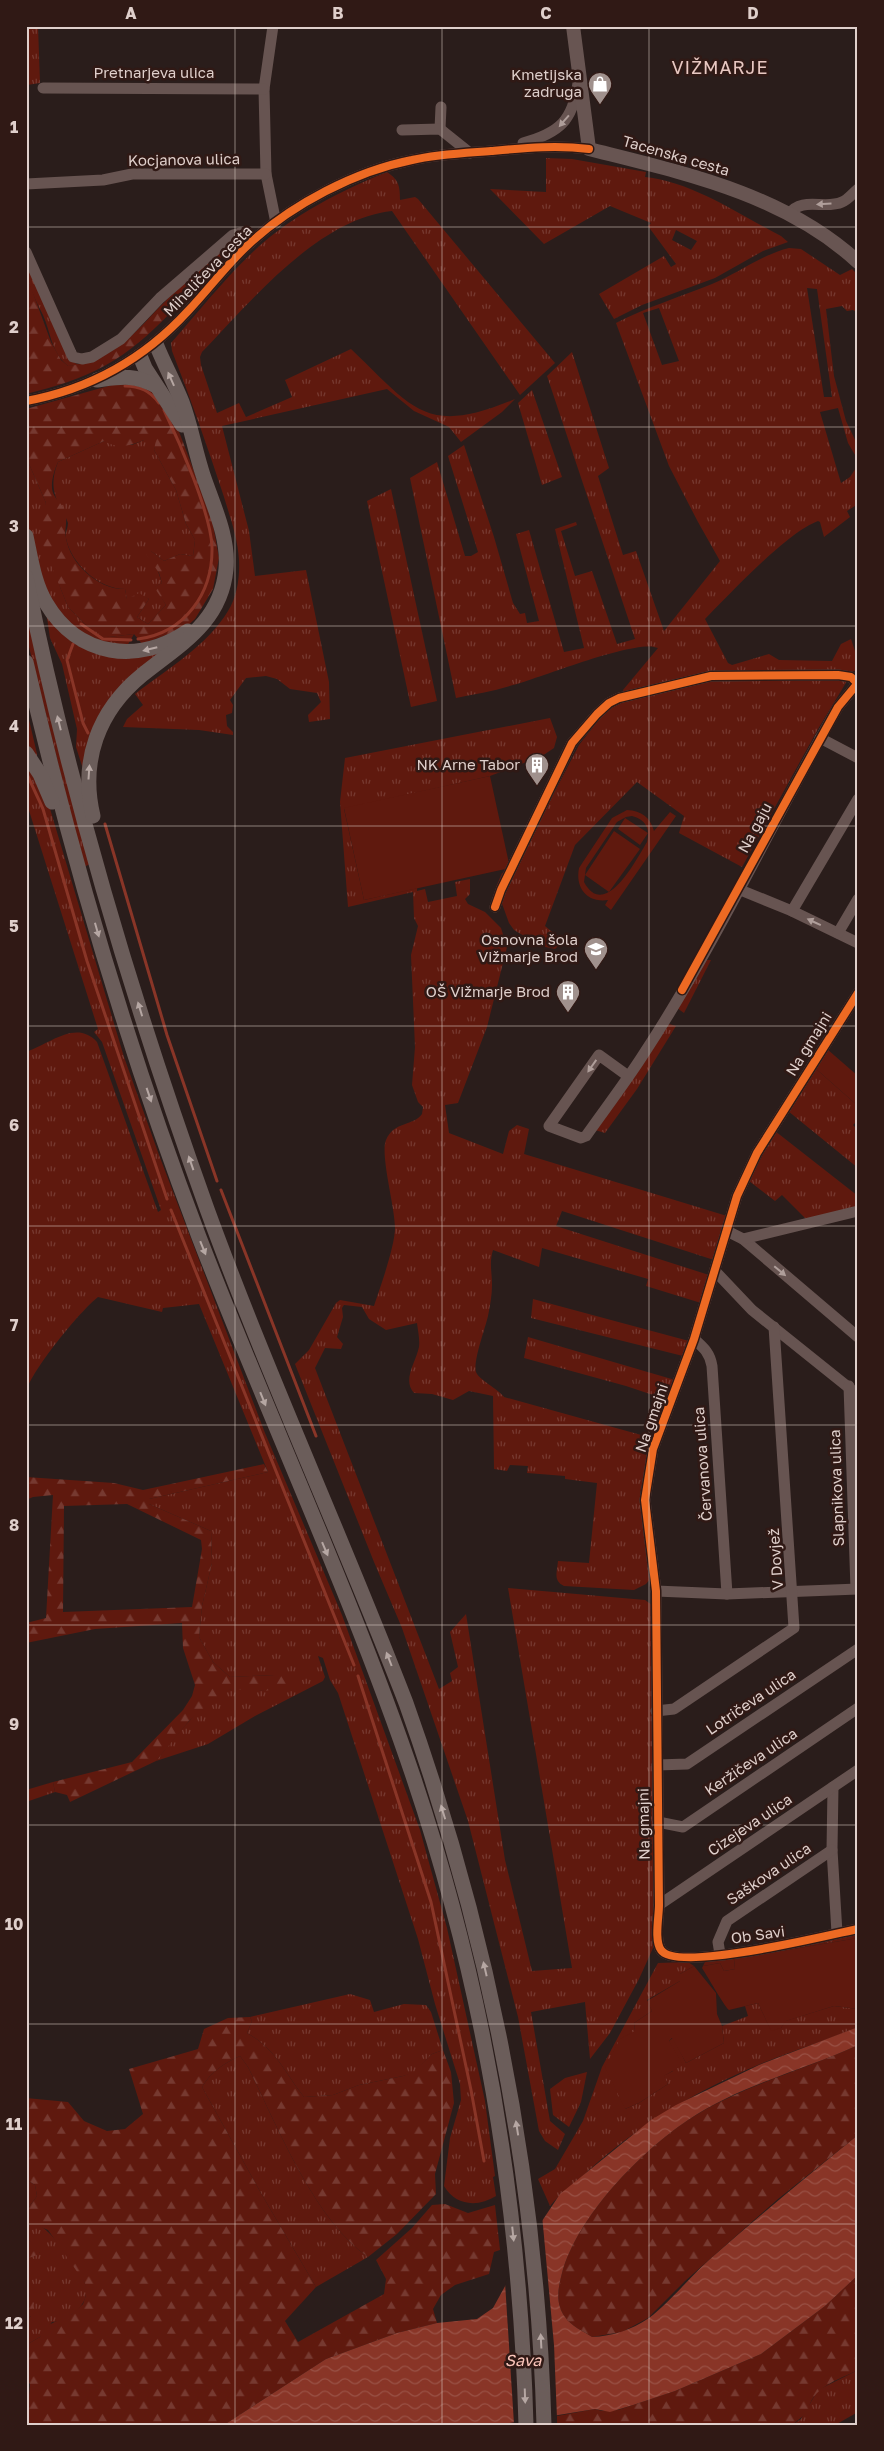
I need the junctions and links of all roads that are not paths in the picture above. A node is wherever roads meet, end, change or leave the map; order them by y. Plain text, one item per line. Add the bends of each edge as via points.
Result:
1 (273, 26) edge
2 (573, 26) edge
3 (578, 76) junction
4 (43, 88) dead end
5 (264, 89) junction
6 (441, 107) dead end
7 (440, 129) junction
8 (402, 130) dead end
9 (589, 149) junction
10 (492, 151) junction
11 (470, 152) junction
12 (266, 174) junction
13 (26, 184) edge
14 (858, 189) edge
15 (789, 214) junction
16 (276, 223) junction
17 (250, 243) junction
18 (26, 252) edge
19 (858, 262) edge
20 (156, 344) junction
21 (140, 356) junction
22 (97, 380) junction
23 (157, 386) junction
24 (27, 401) edge
25 (192, 442) junction
26 (26, 536) edge
27 (26, 577) edge
28 (207, 616) junction
29 (26, 662) edge
30 (858, 684) edge
31 (820, 738) junction
32 (26, 753) edge
33 (858, 758) edge
34 (858, 799) edge
35 (94, 855) junction
36 (83, 884) junction
37 (738, 889) junction
38 (858, 899) edge
39 (495, 907) dead end
40 (792, 911) junction
41 (838, 933) junction
42 (858, 943) edge
43 (858, 993) edge
44 (628, 1076) junction
45 (856, 1214) edge
46 (727, 1231) junction
47 (743, 1239) junction
48 (715, 1271) junction
49 (774, 1327) junction
50 (858, 1337) edge
51 (694, 1339) junction
52 (849, 1386) junction
53 (858, 1395) edge
54 (857, 1589) edge
55 (656, 1591) junction
56 (793, 1592) junction
57 (727, 1594) junction
58 (858, 1649) edge
59 (858, 1708) edge
60 (656, 1711) junction
61 (657, 1765) junction
62 (858, 1770) edge
63 (833, 1787) junction
64 (658, 1822) junction
65 (832, 1850) junction
66 (659, 1905) junction
67 (858, 1929) edge
68 (837, 1934) junction
69 (661, 1952) joint
70 (720, 1954) junction
71 (526, 2425) edge
72 (544, 2425) edge

1 - 5 street
2 - 3 main road
3 - 9 main road
3 -> 10 street via 572,109 561,126 544,137
4 - 5 street, Pretnarjeva ulica
5 - 12 street
6 - 7 street
7 - 8 street
7 - 11 street
9 - 10 street, Miheličeva cesta via 545,146
9 - 15 main road, Tacenska cesta via 692,175 756,198
10 - 11 street, Miheličeva cesta
11 - 16 street, Miheličeva cesta via 414,159 368,172 315,198
12 - 13 street, Kocjanova ulica via 132,174 104,180
12 - 16 street
14 -> 15 street via 842,203 802,205 794,207
15 - 19 main road, Tacenska cesta via 830,239
16 - 17 street, Miheličeva cesta
17 - 18 street, Miheličeva cesta via 240,233 233,234 160,298 122,339 105,351 82,359 71,353
17 - 20 street, Miheličeva cesta
20 - 21 street, Miheličeva cesta
25 -> 20 highway via 182,402
21 - 22 street, Miheličeva cesta
21 - 23 highway
22 - 23 highway via 125,376 141,378
22 - 24 street, Miheličeva cesta
23 - 25 highway
25 - 28 highway via 221,527 226,552 222,587
28 -> 26 highway via 178,637 150,650 116,651 93,646 66,628 46,602 34,575
35 -> 27 highway via 62,735
35 -> 28 highway via 94,819 88,777 94,742 102,722 123,693 184,644
29 - 36 highway
30 - 31 street, Na gaju via 838,707
30 - 39 street via 851,677 838,675 711,676 619,698 609,704 572,743
31 - 33 street
31 - 37 street, Na gaju
32 - 36 highway via 46,786 62,840
34 - 40 street
72 -> 35 highway via 540,2327 525,2176 498,2022 464,1884 432,1776 377,1628 208,1209 154,1054
36 -> 71 highway via 133,1049 199,1236 351,1610 415,1781 476,2008 502,2142 522,2335
37 - 40 street
37 - 44 street, Na gaju via 682,990
38 - 41 street
41 -> 40 street
41 - 42 street
43 - 46 street, Na gmajni via 758,1153 737,1196
44 -> 44 street, Na gaju via 599,1055 550,1126 581,1138 586,1136
45 - 47 street
46 - 47 street
46 - 48 street, Na gmajni
47 -> 50 street
48 - 49 street via 752,1310
48 - 51 street, Na gmajni
49 - 52 street
49 - 56 street, V Dovjež
51 - 55 street, Na gmajni via 653,1449 647,1480 645,1500
51 - 57 street, Červanova ulica via 711,1357
52 - 53 street
52 - 54 street, Slapnikova ulica
54 - 56 street
55 - 57 street
55 - 60 street, Na gmajni
56 - 57 street
56 - 60 street, V Dovjež via 794,1628 674,1709
58 - 61 street, Lotričeva ulica via 687,1764
59 - 64 street, Keržičeva ulica via 683,1827
60 - 61 street, Na gmajni
61 - 64 street, Na gmajni
62 - 63 street, Cizejeva ulica
63 - 65 street
63 - 66 street, Cizejeva ulica
64 - 66 street, Na gmajni
65 - 68 street
65 - 70 street, Saškova ulica via 727,1921 718,1942
66 - 69 street, Na gmajni via 658,1944
67 - 68 street, Ob Savi
68 - 70 street, Ob Savi via 791,1945
69 - 70 street, Ob Savi via 682,1958

